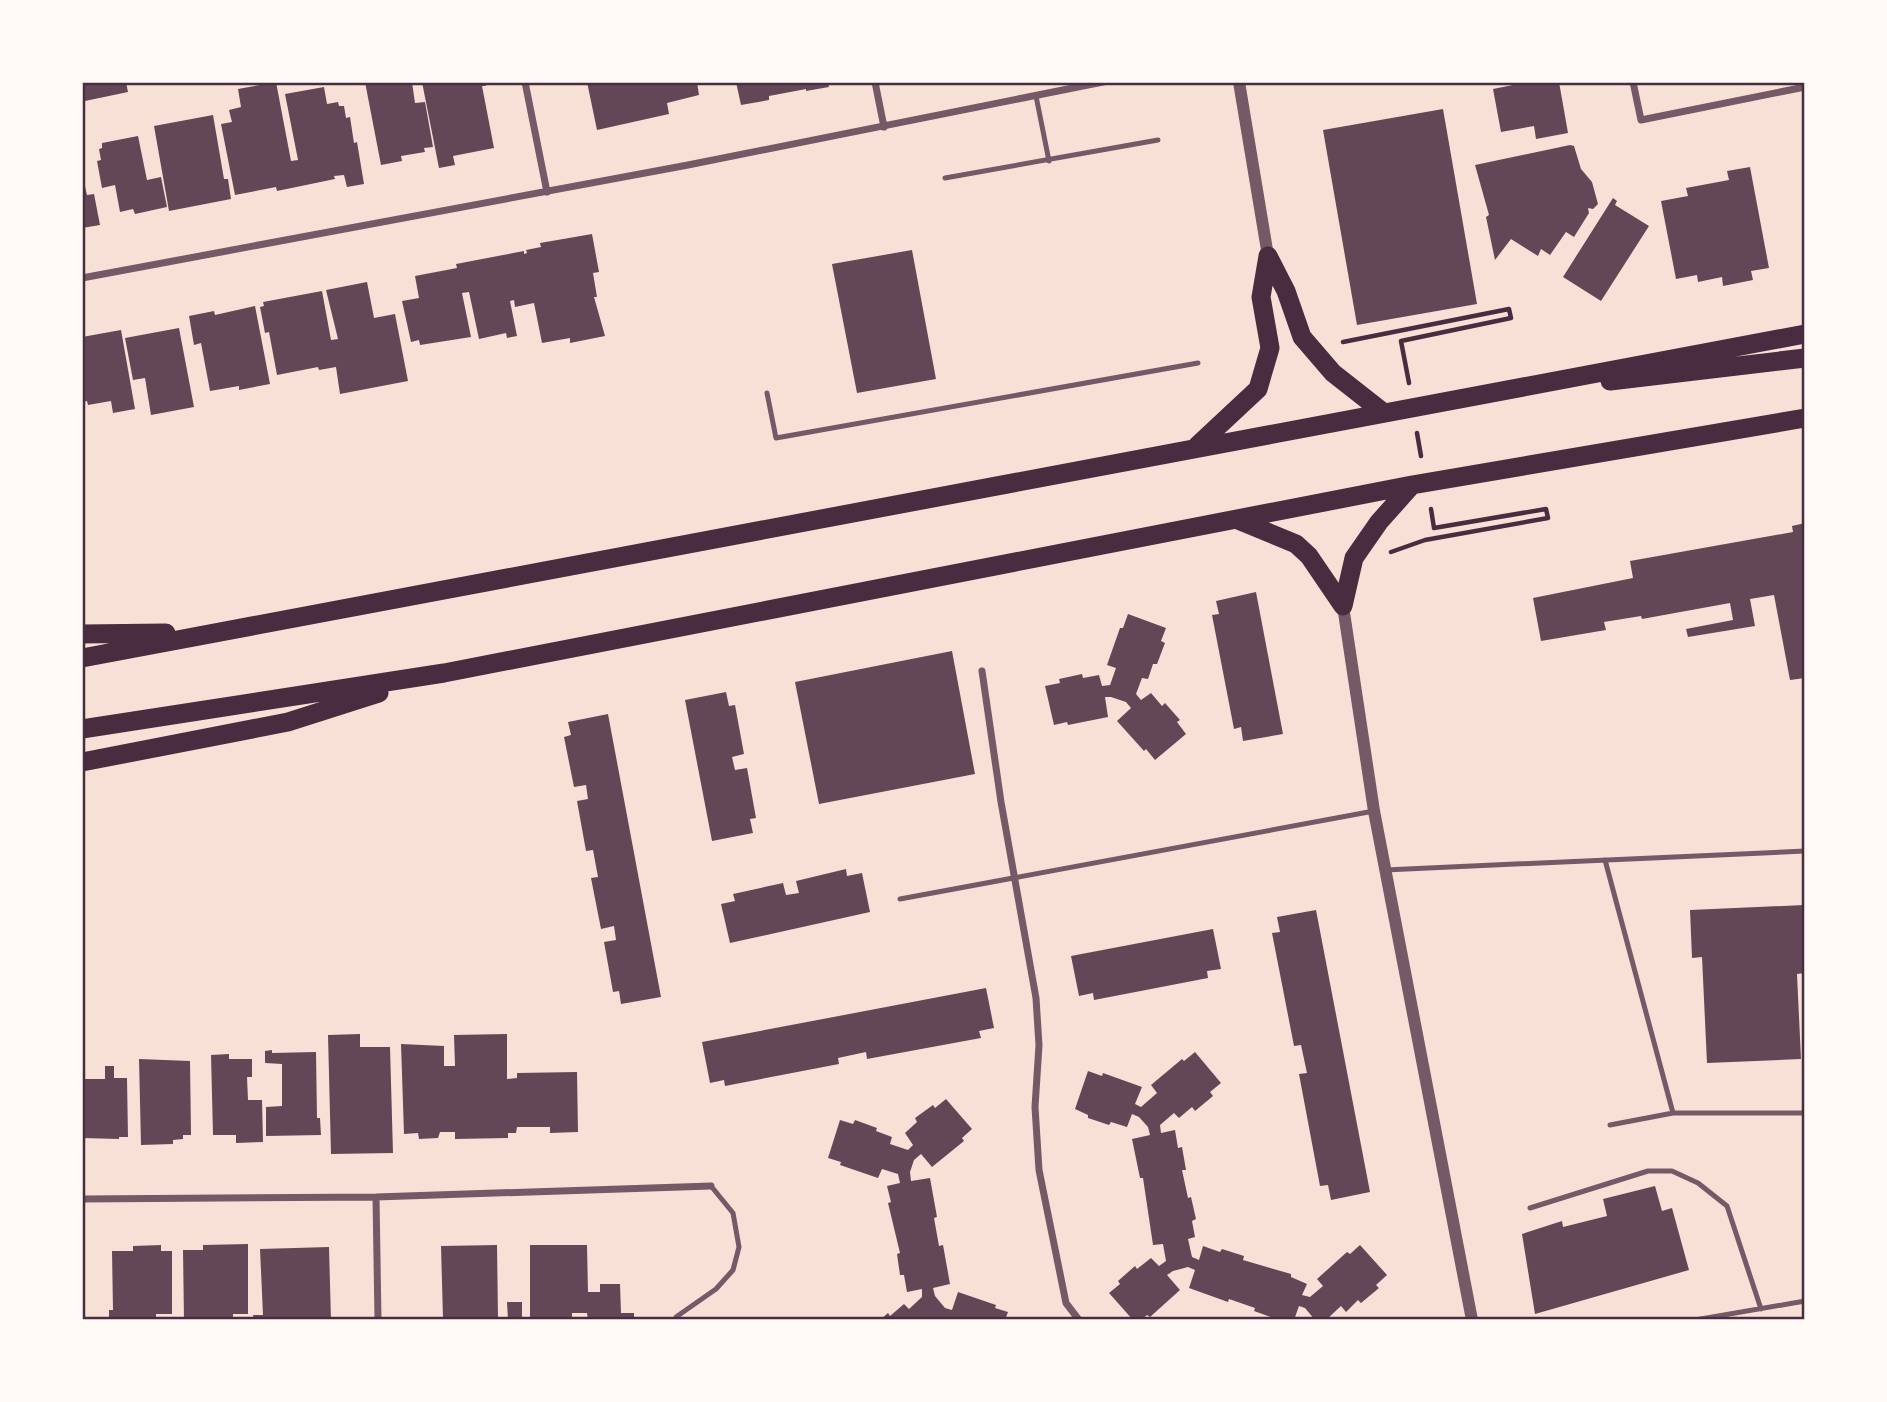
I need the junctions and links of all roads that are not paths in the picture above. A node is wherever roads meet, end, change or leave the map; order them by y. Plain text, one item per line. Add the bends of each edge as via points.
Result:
1 (525, 82) edge
2 (875, 82) edge
3 (1103, 82) edge
4 (1239, 82) edge
5 (1633, 82) edge
6 (1805, 87) edge
7 (1036, 96) junction
8 (884, 127) junction
9 (1158, 140) dead end
10 (1049, 161) junction
11 (945, 178) dead end
12 (547, 192) junction
13 (1268, 256) junction
14 (82, 278) edge
15 (1805, 334) edge
16 (1805, 358) edge
17 (1198, 363) dead end
18 (767, 393) dead end
19 (1476, 396) junction
20 (1384, 413) junction
21 (1805, 418) edge
22 (1196, 447) junction
23 (1412, 485) junction
24 (1237, 519) junction
25 (1343, 606) junction
26 (223, 632) junction
27 (82, 634) edge
28 (82, 658) edge
29 (982, 671) dead end
30 (444, 673) junction
31 (82, 729) edge
32 (82, 762) edge
33 (1374, 811) junction
34 (1805, 851) edge
35 (1605, 860) junction
36 (1385, 870) junction
37 (1015, 877) junction
38 (900, 899) dead end
39 (1673, 1113) junction
40 (1805, 1114) edge
41 (1610, 1125) dead end
42 (712, 1186) joint
43 (376, 1197) junction
44 (82, 1199) edge
45 (1530, 1208) dead end
46 (1805, 1301) edge
47 (1761, 1309) junction
48 (378, 1320) edge
49 (676, 1320) edge
50 (1079, 1320) edge
51 (1472, 1320) edge
52 (1695, 1320) edge

1 - 12 street
2 - 8 street
3 - 7 street
4 - 13 street
5 - 6 street via 1641,120
7 - 8 street
7 - 10 lane
8 - 12 street
9 - 10 lane
10 - 11 lane
12 - 14 street
13 - 20 highway via 1302,337 1333,373
13 - 22 highway via 1261,297 1270,348 1258,388
15 - 19 highway
16 - 19 highway
17 - 18 lane via 775,438
19 - 20 highway
20 - 22 highway
21 - 23 highway
22 - 26 highway
23 - 24 highway
23 - 25 highway via 1354,558
24 - 25 highway via 1296,544
24 - 30 highway
25 - 33 street
26 - 27 highway
26 - 28 highway
29 - 37 street
30 - 31 highway
30 - 32 highway via 288,722
33 - 36 street
33 - 37 lane
34 - 35 lane
35 - 36 lane
35 - 39 lane
36 - 51 street
37 - 38 lane
37 - 50 street via 1039,1045 1035,1107 1039,1170 1066,1303
39 - 40 lane
39 - 41 lane
42 - 43 street
42 - 49 lane via 733,1213 739,1247 733,1270
43 - 44 street
43 - 48 street
45 - 47 lane via 1648,1171 1672,1171 1698,1183 1727,1206
46 - 47 lane
47 - 52 lane

